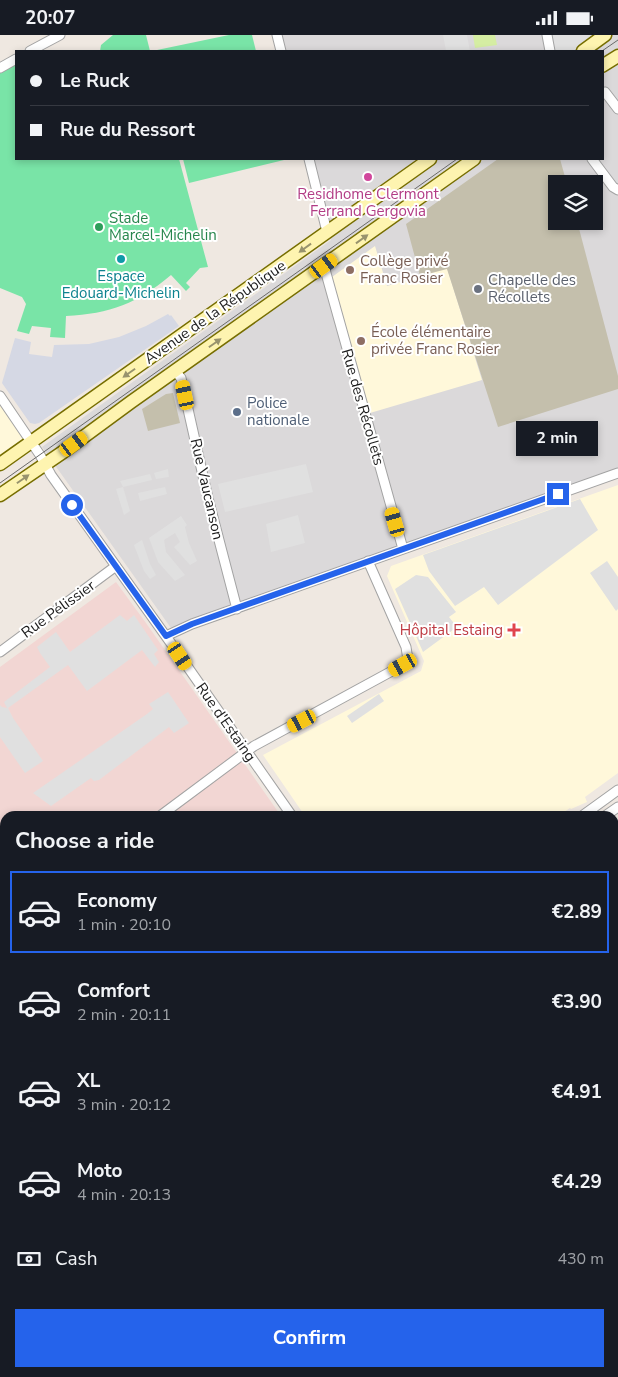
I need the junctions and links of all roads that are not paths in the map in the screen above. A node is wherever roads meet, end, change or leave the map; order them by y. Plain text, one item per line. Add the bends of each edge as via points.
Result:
1 (60, 35) edge
2 (277, 35) edge
3 (548, 35) edge
4 (605, 35) edge
5 (32, 50) edge
6 (281, 50) edge
7 (550, 50) edge
8 (584, 50) edge
9 (618, 56) edge
10 (15, 60) edge
11 (604, 65) edge
12 (0, 68) edge
13 (605, 92) dead end
14 (618, 109) edge
15 (309, 160) edge
16 (429, 160) edge
17 (473, 160) edge
18 (593, 160) edge
19 (618, 190) edge
20 (327, 232) junction
21 (324, 266) junction
22 (175, 371) junction
23 (0, 396) edge
24 (31, 442) junction
25 (43, 459) junction
26 (0, 464) edge
27 (618, 473) edge
28 (0, 495) edge
29 (402, 549) junction
30 (368, 561) junction
31 (116, 567) junction
32 (237, 609) junction
33 (166, 636) junction
34 (0, 652) edge
35 (247, 752) junction
36 (618, 790) edge
37 (167, 811) edge
38 (288, 811) edge
39 (589, 811) edge

1 - 5 street
2 - 6 street
3 - 7 street
4 - 8 main road
9 - 11 main road
10 - 12 street
13 - 14 street
15 - 20 street
16 - 20 main road, Avenue de la République
21 -> 17 main road, Avenue de la République
18 - 19 street
20 -> 24 main road, Avenue de la République
22 -> 21 main road, Avenue de la République
21 - 29 street, Rue des Récollets
22 - 25 main road, Avenue de la République
22 - 32 street, Rue Vaucanson via 182,378 208,498
23 - 24 street, Rue d'Estaing
24 - 25 street, Rue d'Estaing
24 - 26 main road, Avenue de la République
28 -> 25 main road, Avenue de la République
25 - 31 street, Rue d'Estaing
27 - 29 street
29 - 30 street
30 - 32 street
30 - 35 street via 406,647 408,660
31 - 33 street, Rue d'Estaing
31 - 34 street, Rue Pélissier
32 - 33 street
33 - 35 street, Rue d'Estaing
35 - 37 street
35 - 38 street, Rue d'Estaing
36 - 39 street

